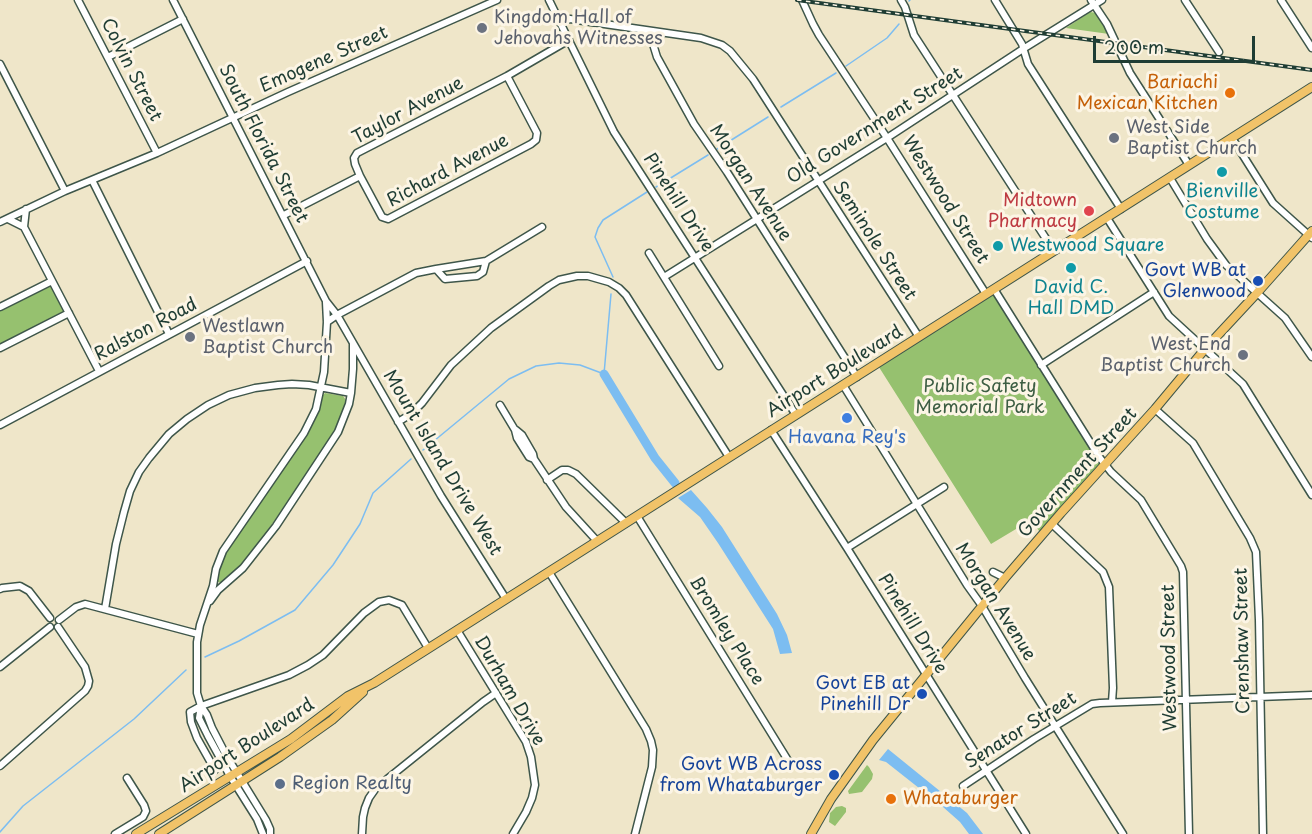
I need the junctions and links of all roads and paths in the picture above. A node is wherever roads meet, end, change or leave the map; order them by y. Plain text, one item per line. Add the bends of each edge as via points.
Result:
1 (78, 0) edge
2 (173, 0) edge
3 (497, 0) edge
4 (549, 0) edge
5 (802, 0) edge
6 (900, 0) edge
7 (995, 0) edge
8 (1102, 0) edge
9 (1185, 0) edge
10 (1281, 0) edge
11 (1093, 2) edge
12 (183, 19) junction
13 (560, 21) junction
14 (652, 31) junction
15 (569, 40) junction
16 (1312, 48) edge
17 (1023, 49) junction
18 (1219, 52) dead end
19 (108, 57) junction
20 (0, 64) edge
21 (507, 76) junction
22 (1312, 87) edge
23 (952, 95) junction
24 (233, 117) junction
25 (887, 138) junction
26 (1232, 138) junction
27 (157, 153) junction
28 (1189, 165) junction
29 (360, 176) junction
30 (1170, 178) junction
31 (92, 180) junction
32 (817, 181) junction
33 (65, 191) junction
34 (26, 209) junction
35 (1121, 209) junction
36 (284, 215) junction
37 (1107, 218) junction
38 (8, 219) junction
39 (756, 219) junction
40 (0, 222) edge
41 (24, 226) junction
42 (542, 227) dead end
43 (1311, 235) edge
44 (1054, 251) junction
45 (649, 253) dead end
46 (695, 257) junction
47 (307, 261) junction
48 (486, 261) junction
49 (436, 269) junction
50 (664, 277) junction
51 (52, 281) junction
52 (990, 292) junction
53 (1154, 292) junction
54 (1257, 293) junction
55 (326, 302) junction
56 (0, 307) edge
57 (69, 313) junction
58 (337, 315) junction
59 (327, 322) junction
60 (170, 334) junction
61 (919, 337) junction
62 (352, 342) junction
63 (0, 348) edge
64 (1205, 349) junction
65 (1312, 357) edge
66 (1041, 365) junction
67 (719, 366) dead end
68 (99, 372) junction
69 (857, 377) junction
70 (843, 385) junction
71 (322, 387) junction
72 (351, 393) junction
73 (500, 405) dead end
74 (1155, 409) junction
75 (796, 415) junction
76 (398, 422) junction
77 (0, 425) edge
78 (771, 430) junction
79 (729, 457) junction
80 (1105, 465) junction
81 (547, 480) junction
82 (944, 487) dead end
83 (1312, 495) edge
84 (916, 504) junction
85 (637, 516) junction
86 (626, 523) junction
87 (1052, 524) junction
88 (597, 541) junction
89 (846, 548) junction
90 (549, 572) junction
91 (993, 572) dead end
92 (1005, 578) junction
93 (0, 589) edge
94 (506, 599) junction
95 (206, 606) junction
96 (982, 606) junction
97 (105, 609) junction
98 (50, 618) junction
99 (59, 620) junction
100 (50, 627) junction
101 (58, 627) junction
102 (457, 630) junction
103 (198, 634) junction
104 (428, 648) junction
105 (0, 667) edge
106 (926, 676) junction
107 (374, 683) junction
108 (496, 693) junction
109 (1312, 695) edge
110 (1260, 698) junction
111 (1186, 700) junction
112 (1112, 702) junction
113 (201, 705) junction
114 (1055, 726) junction
115 (789, 762) dead end
116 (0, 766) edge
117 (215, 770) dead end
118 (987, 770) junction
119 (233, 774) junction
120 (127, 778) dead end
121 (239, 784) junction
122 (963, 786) dead end
123 (116, 834) edge
124 (136, 834) edge
125 (159, 834) edge
126 (263, 834) edge
127 (270, 834) edge
128 (362, 834) edge
129 (513, 834) edge
130 (635, 834) edge
131 (811, 834) edge
132 (1026, 834) edge
133 (1123, 834) edge
134 (1189, 834) edge
135 (1263, 834) edge

1 - 19 street, Colvin Street
2 - 12 street, South Florida Street
3 - 24 street, Emogene Street
4 - 13 street, Pinehill Drive
5 - 25 street, Westwood Street via 819,35
6 - 23 street via 914,35
7 - 17 street
8 - 11 street, Old Government Street
9 - 18 street
10 - 16 street
11 - 17 street, Old Government Street
11 - 28 street via 1130,73
12 - 19 street
12 - 24 street, South Florida Street
13 - 14 street via 570,19
13 - 15 street, Pinehill Drive
14 - 32 street, Seminole Street via 701,38 730,51
14 - 39 street, Morgan Avenue via 657,57 677,95
15 - 21 street, Taylor Avenue
15 - 46 street, Pinehill Drive via 615,132
17 - 23 street, Old Government Street
17 - 35 street via 1028,64
19 - 27 street, Colvin Street
20 - 33 street
21 - 29 street, Taylor Avenue via 357,153 354,158
21 - 29 street, Richard Avenue via 537,133 531,144 388,219 382,217
22 - 26 main road, Airport Boulevard
23 - 25 street, Old Government Street
23 - 44 street
24 - 27 street, Emogene Street
24 - 36 street, South Florida Street
25 - 32 street, Old Government Street
25 - 52 street, Westwood Street
26 - 28 main road, Airport Boulevard
26 - 43 street via 1273,203
27 - 31 street, Emogene Street
28 - 30 main road, Airport Boulevard
29 - 36 street, Taylor Avenue
30 - 35 main road, Airport Boulevard
30 - 54 street via 1226,265
31 - 33 street, Emogene Street
31 - 60 street
32 - 39 street, Old Government Street
32 - 61 street, Seminole Street
33 - 34 street, Emogene Street
34 - 38 street, Emogene Street
34 - 41 street
35 - 37 main road, Airport Boulevard
36 - 47 street, South Florida Street
37 - 44 main road, Airport Boulevard
37 - 53 street
38 - 40 street, Emogene Street
38 - 41 street
39 - 46 street, Old Government Street
39 - 69 street, Morgan Avenue
41 - 51 street
42 - 48 street
43 - 54 main road, Government Street
44 - 52 main road, Airport Boulevard
45 - 50 street
46 - 50 street, Old Government Street
46 - 75 street, Pinehill Drive
47 - 55 street, South Florida Street
47 - 60 street, Ralston Road
48 - 49 street
48 - 49 street via 483,272 477,276 445,279
49 - 58 street via 407,277
50 - 67 street
51 - 56 street
51 - 57 street
52 - 61 main road, Airport Boulevard
52 - 66 street, Westwood Street
53 - 64 street via 1175,323
53 - 66 street
54 - 64 main road, Government Street
54 - 65 street via 1285,318
55 - 58 street, South Florida Street
55 - 59 street, South Florida Street
57 - 63 street
57 - 68 street
58 - 59 street
58 - 62 street, South Florida Street
59 - 71 street, South Florida Street
60 - 68 street, Ralston Road
61 - 69 main road, Airport Boulevard
62 - 72 street, South Florida Street
62 - 76 street, Mount Island Drive West
64 - 74 main road, Government Street
64 - 83 street via 1243,384
66 - 80 street, Westwood Street
68 - 77 street, Ralston Road
69 - 70 main road, Airport Boulevard
70 - 75 main road, Airport Boulevard
70 - 84 street, Morgan Avenue
71 - 72 street
71 - 95 street, South Florida Street via 304,433 223,551
71 - 97 street via 278,384 229,395 208,405 169,434 144,465 130,491
72 - 95 street, South Florida Street via 338,432 290,506 249,561
73 - 81 street via 517,438
74 - 80 main road, Government Street
74 - 110 street, Crenshaw Street via 1193,443 1256,552
75 - 78 main road, Airport Boulevard
76 - 79 street via 422,403 451,365 491,328 559,280 588,276 604,279 626,295
76 - 94 street, Mount Island Drive West
78 - 79 main road, Airport Boulevard
78 - 89 street, Pinehill Drive
79 - 85 main road, Airport Boulevard
80 - 87 main road, Government Street
80 - 111 street, Westwood Street via 1141,500 1181,566
81 - 86 street via 562,470 576,474
81 - 88 street
82 - 84 street
84 - 89 street
84 - 96 street, Morgan Avenue
85 - 86 main road, Airport Boulevard
85 - 115 street, Bromley Place
86 - 88 main road, Airport Boulevard
87 - 92 main road, Government Street
87 - 112 street via 1103,572 1109,587
88 - 90 main road, Airport Boulevard
89 - 106 street, Pinehill Drive
90 - 94 main road, Airport Boulevard
90 - 130 street via 651,741 652,767
91 - 92 street
92 - 96 main road, Government Street
93 - 98 street via 20,586
94 - 102 main road, Airport Boulevard
95 - 103 street, South Florida Street
96 - 106 main road, Government Street
96 - 114 street, Morgan Avenue
97 - 99 street via 86,604
97 - 103 street
98 - 99 street
98 - 100 street
99 - 101 street
100 - 101 street
100 - 105 street
101 - 116 street via 85,667 89,681 85,691
102 - 104 main road, Airport Boulevard
102 - 108 street, Durham Drive
103 - 113 street, South Florida Street via 197,693
104 - 107 main road, Airport Boulevard
104 - 113 street via 402,605 389,600 378,602 308,665
106 - 118 street, Pinehill Drive
106 - 131 main road, Government Street via 873,740
107 - 119 main road, Airport Boulevard via 348,696 291,739
107 - 121 main road, Airport Boulevard via 332,720
108 - 128 street via 376,788 363,817
108 - 129 street, Durham Drive via 526,742 534,772 532,798
109 - 110 street, Senator Street
110 - 111 street, Senator Street
110 - 135 street, Crenshaw Street
111 - 112 street, Senator Street
111 - 134 street, Westwood Street
112 - 114 street, Senator Street via 1092,705
113 - 117 street via 190,712 190,722
113 - 119 street, South Florida Street
114 - 118 street, Senator Street
114 - 133 street, Morgan Avenue
118 - 122 street, Senator Street
118 - 132 street, Pinehill Drive
119 - 121 street, South Florida Street
119 - 124 main road, Airport Boulevard
120 - 123 street via 146,811
121 - 125 main road, Airport Boulevard
121 - 126 street, South Florida Street
121 - 127 street, South Florida Street via 266,820

